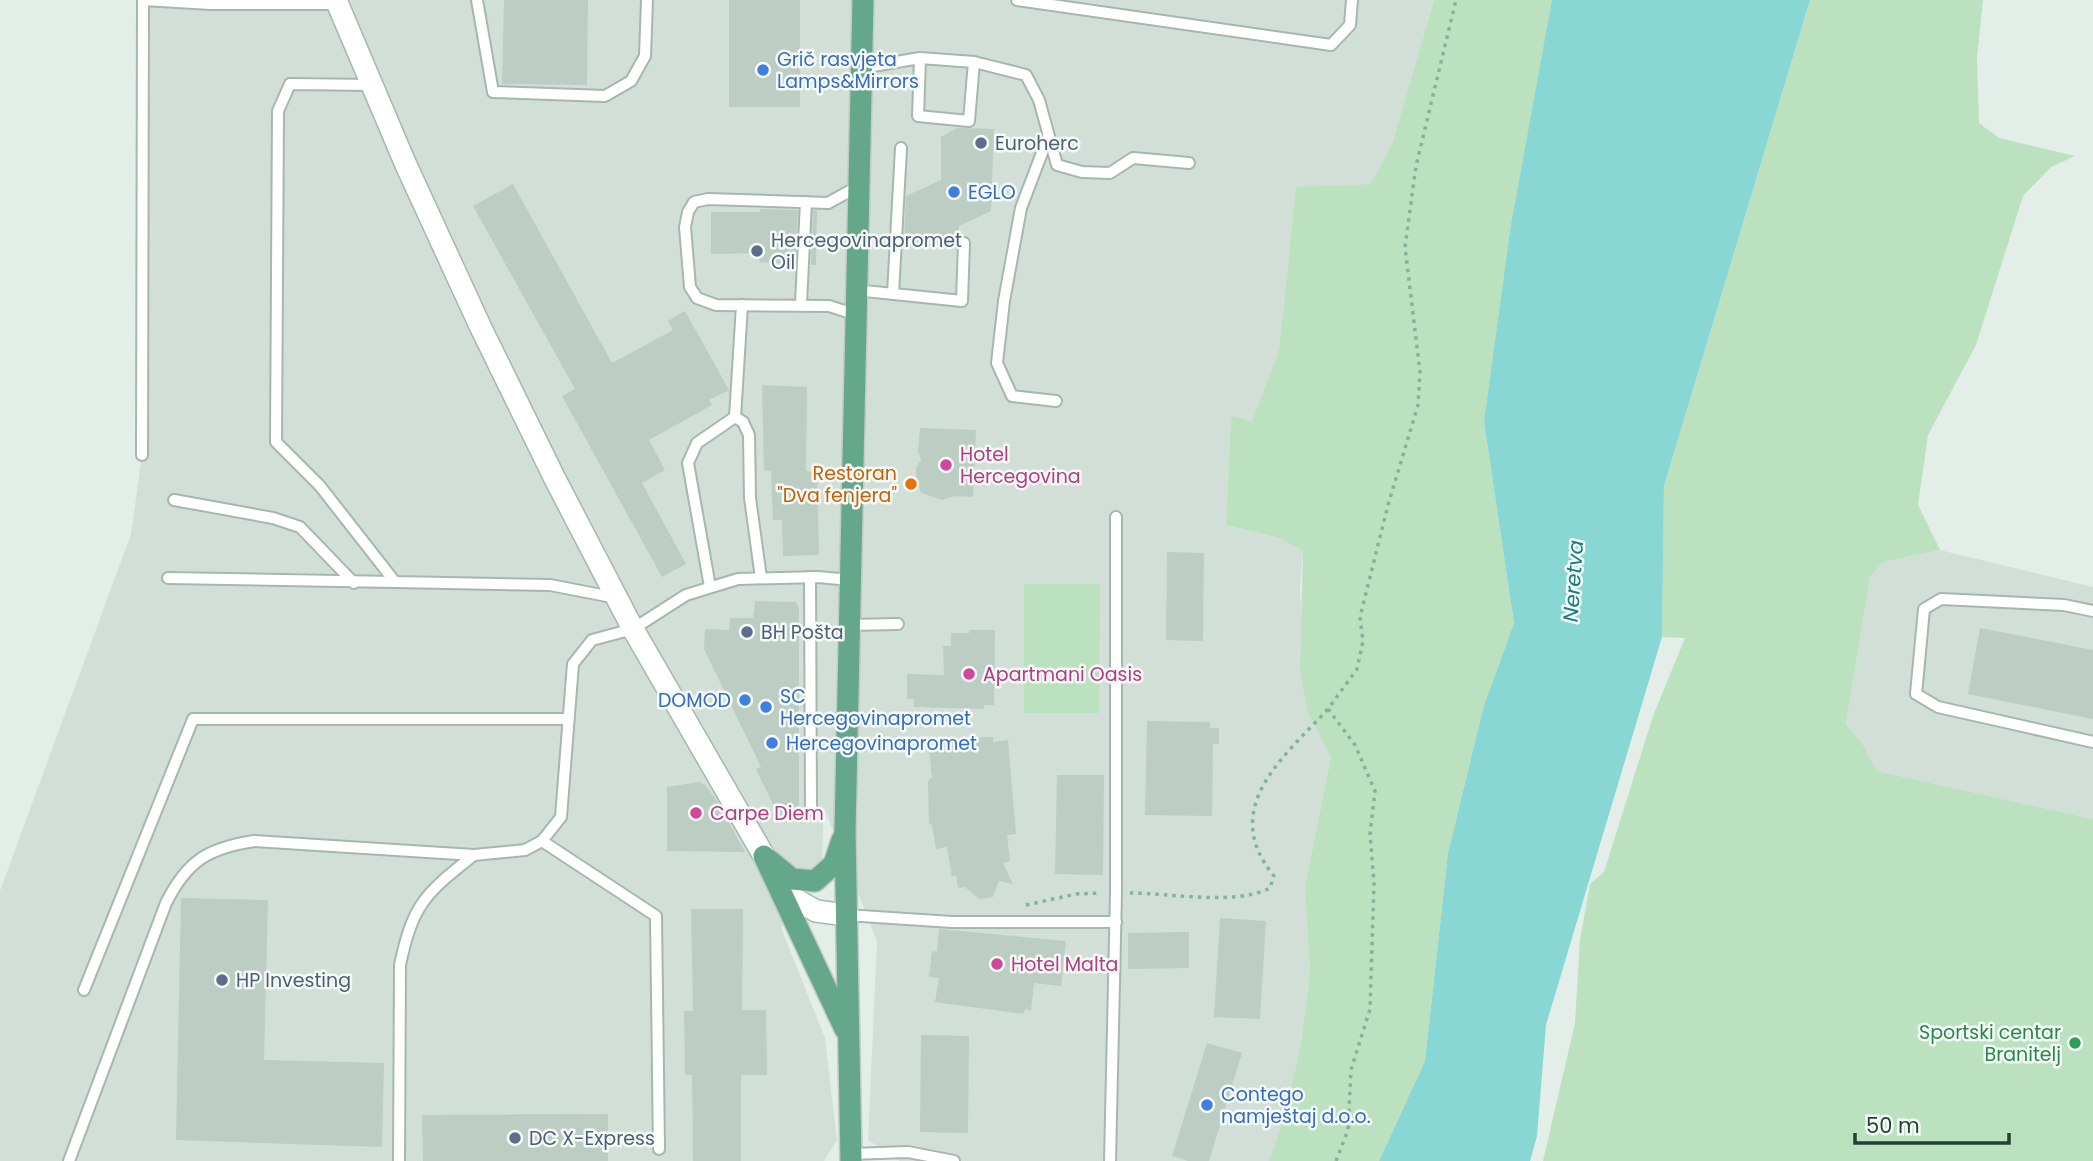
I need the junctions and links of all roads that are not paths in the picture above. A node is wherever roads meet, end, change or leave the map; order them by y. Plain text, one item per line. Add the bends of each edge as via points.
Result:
1 (144, 0) edge
2 (477, 0) edge
3 (647, 0) edge
4 (863, 0) edge
5 (1017, 0) edge
6 (1352, 0) edge
7 (337, 2) edge
8 (920, 58) junction
9 (974, 62) junction
10 (861, 68) junction
11 (372, 85) junction
12 (1048, 136) junction
13 (901, 148) dead end
14 (1189, 163) dead end
15 (858, 187) junction
16 (806, 202) junction
17 (964, 243) dead end
18 (855, 290) junction
19 (893, 294) junction
20 (801, 303) junction
21 (742, 304) junction
22 (854, 314) junction
23 (1056, 401) dead end
24 (735, 417) junction
25 (142, 455) dead end
26 (174, 500) dead end
27 (1116, 517) dead end
28 (168, 578) dead end
29 (761, 578) junction
30 (810, 578) junction
31 (850, 580) junction
32 (395, 582) junction
33 (354, 583) junction
34 (710, 587) junction
35 (617, 598) junction
36 (2093, 611) edge
37 (898, 624) dead end
38 (849, 625) junction
39 (633, 629) junction
40 (568, 719) junction
41 (2093, 742) edge
42 (811, 810) dead end
43 (845, 832) junction
44 (542, 841) junction
45 (474, 855) junction
46 (764, 856) junction
47 (846, 915) junction
48 (1116, 922) junction
49 (84, 990) dead end
50 (849, 1038) junction
51 (659, 1149) dead end
52 (908, 1156) edge
53 (853, 1159) edge
54 (69, 1161) edge
55 (400, 1161) edge
56 (954, 1161) edge
57 (1111, 1161) edge

1 - 7 lane
1 - 25 lane
2 - 3 lane via 493,92 604,96 631,81 645,56
4 - 10 main road
5 - 6 lane via 1331,45 1350,25
7 - 11 street
8 - 9 lane
8 - 9 lane via 918,116 969,121
8 - 10 lane
9 - 12 lane via 1026,75 1040,100
10 - 15 main road
11 - 32 lane via 290,83 278,111 274,418 276,442 320,486
11 - 35 street via 481,328
12 - 14 lane via 1057,165 1082,172 1110,173 1133,158
12 - 23 lane via 1021,208 997,363 1012,396
13 - 19 lane
15 - 16 lane via 828,203
15 - 18 main road
16 - 20 lane
16 - 21 lane via 694,202 685,227 690,287 697,298 716,305
17 - 19 lane via 962,301
18 - 19 lane
18 - 22 main road
20 - 21 lane
20 - 22 lane
21 - 24 lane
22 - 31 main road
24 - 29 lane via 749,435 750,498
24 - 34 lane via 697,443 688,463
26 - 33 lane via 300,527
27 - 48 lane
28 - 33 lane
29 - 30 lane
29 - 34 lane
30 - 31 lane
30 - 42 lane
31 - 38 main road
32 - 33 lane
32 - 35 lane via 550,585
34 - 39 lane via 686,595
35 - 39 street
36 - 41 lane via 2064,605 1941,600 1924,609 1916,694 1938,707
37 - 38 lane
38 - 43 main road
39 - 40 lane via 592,640 573,664
39 - 46 street
40 - 44 lane via 564,804 558,822
40 - 49 lane via 193,719
43 - 46 main road via 834,864 815,881 792,879
43 - 47 main road
44 - 45 lane via 525,850
44 - 51 lane via 656,916
45 - 54 lane via 254,841 221,846 197,862 178,880 166,903
45 - 55 lane via 424,898 411,920 404,947 400,965
46 - 47 street via 793,898 805,907
46 - 50 main road
47 - 48 lane via 951,922
47 - 50 main road
48 - 57 lane
50 - 53 main road
52 - 53 lane
52 - 56 lane

